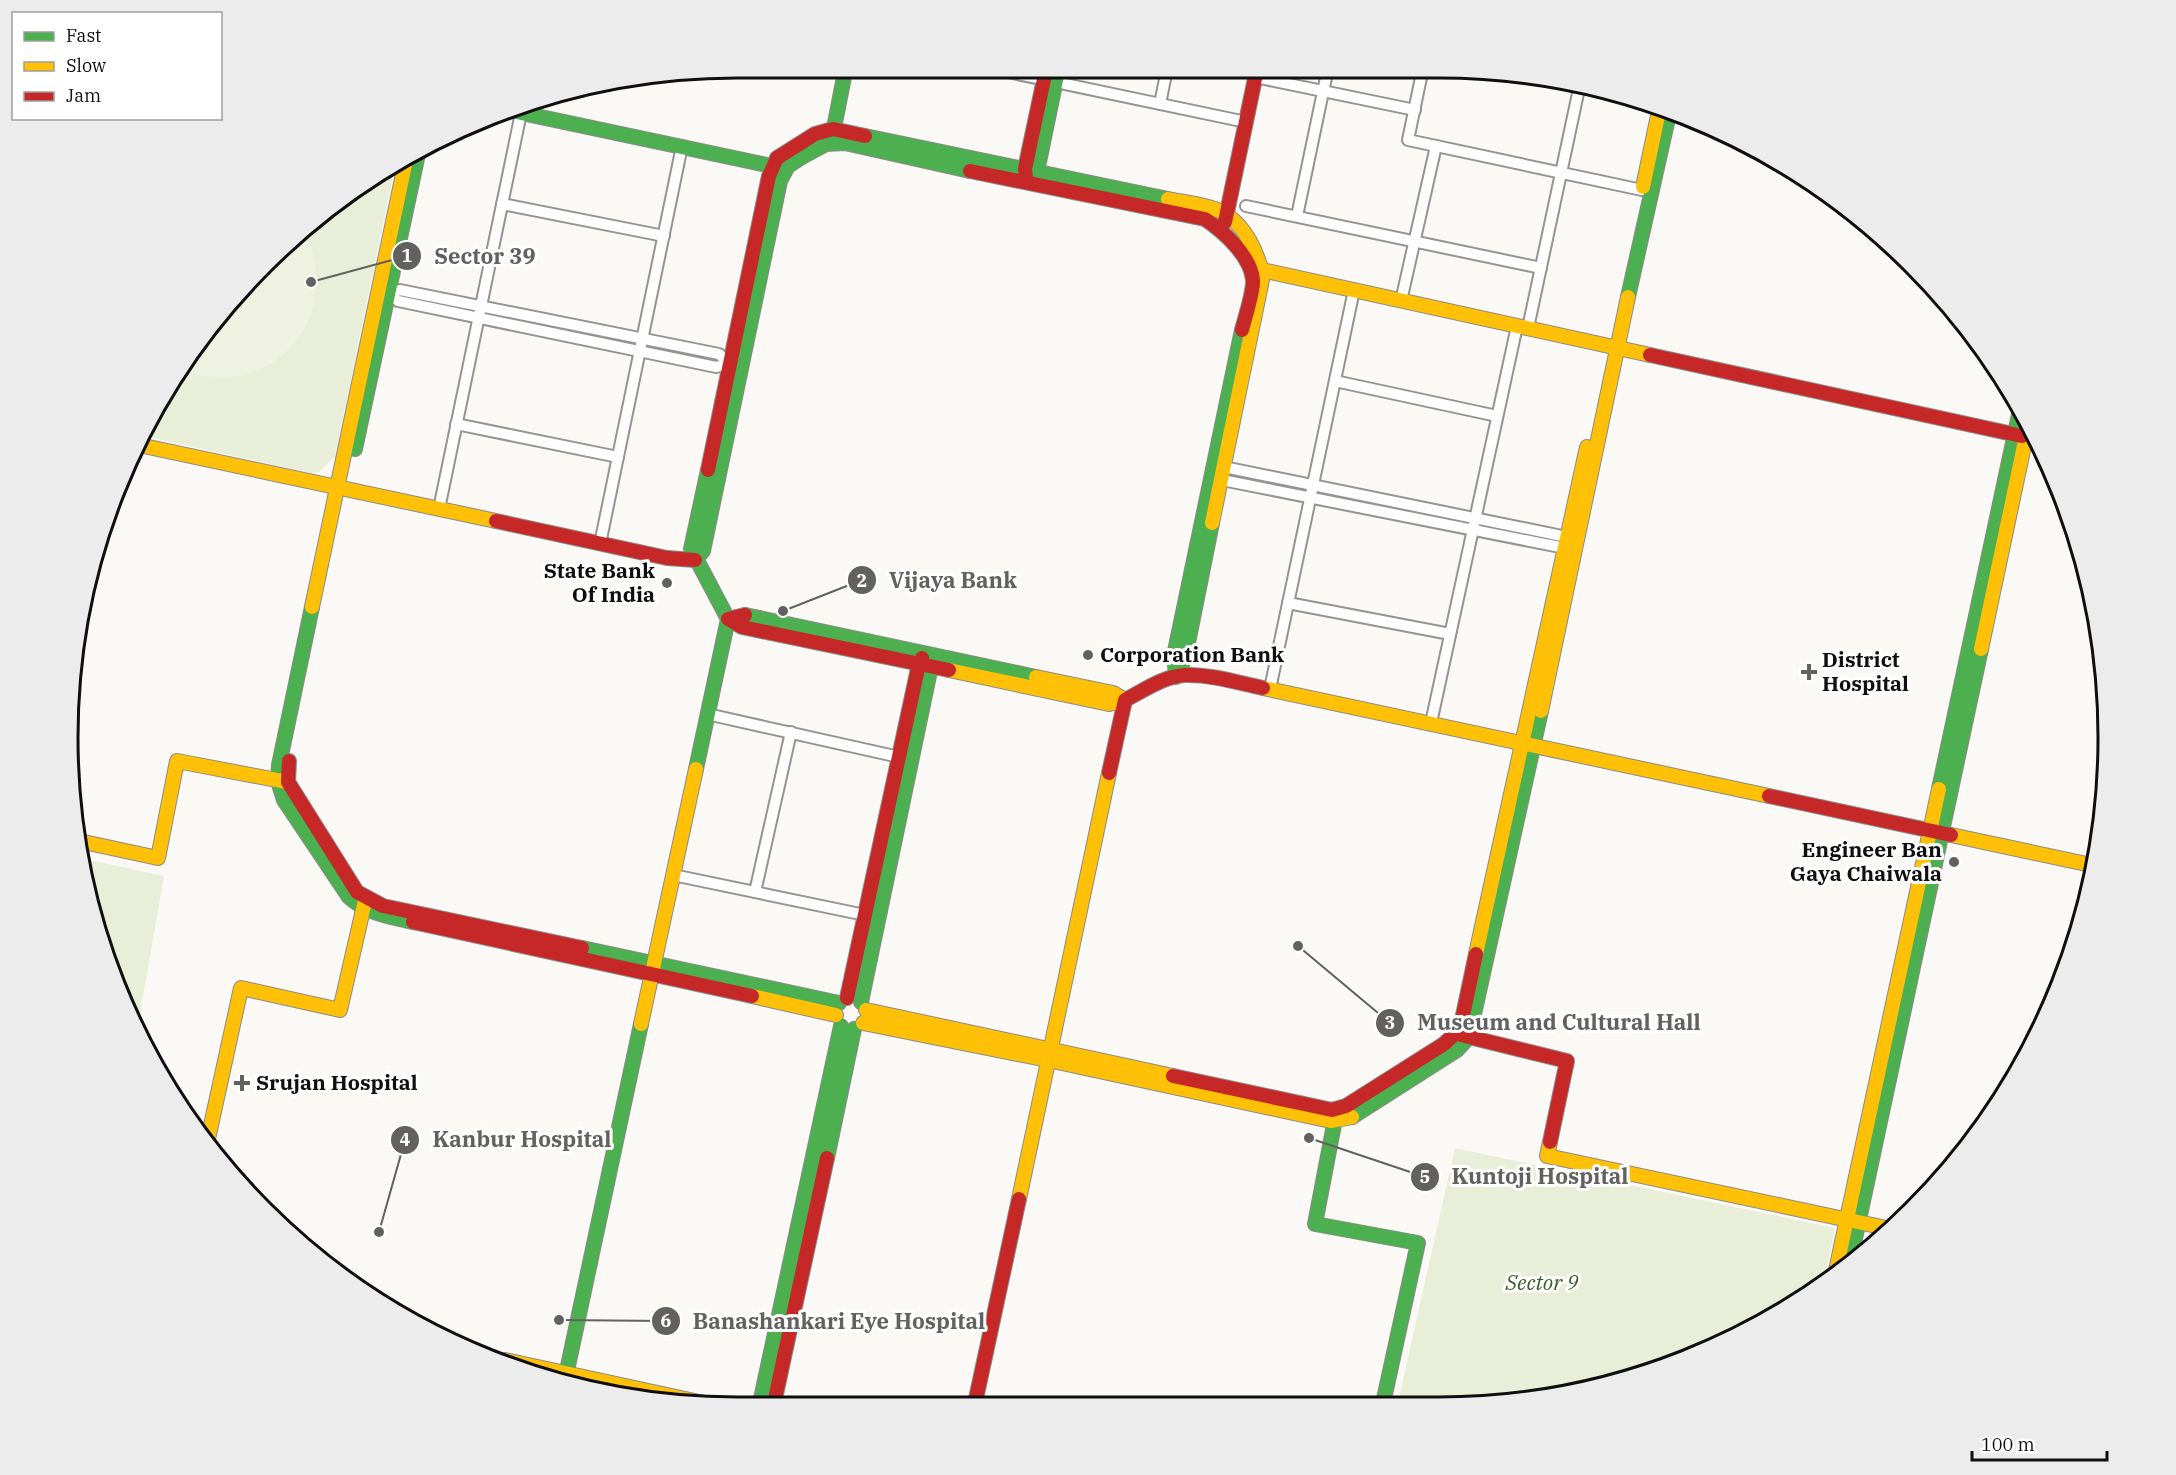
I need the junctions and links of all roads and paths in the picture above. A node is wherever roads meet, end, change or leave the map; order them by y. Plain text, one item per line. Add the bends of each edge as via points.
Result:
1 (843, 78) edge
2 (1050, 78) edge
3 (1062, 78) edge
4 (1165, 78) edge
5 (1255, 78) edge
6 (1275, 78) edge
7 (1326, 78) edge
8 (1421, 78) edge
9 (1323, 91) junction
10 (1579, 94) edge
11 (1160, 104) junction
12 (1415, 110) junction
13 (523, 114) edge
14 (1658, 116) edge
15 (513, 118) edge
16 (1668, 119) edge
17 (1246, 122) junction
18 (833, 129) junction
19 (830, 144) junction
20 (682, 146) junction
21 (1436, 146) junction
22 (416, 162) edge
23 (780, 167) junction
24 (404, 168) edge
25 (1562, 173) junction
26 (1030, 175) junction
27 (1642, 190) junction
28 (502, 204) junction
29 (1246, 206) dead end
30 (1226, 215) junction
31 (1297, 216) junction
32 (1223, 230) junction
33 (664, 236) junction
34 (1415, 242) junction
35 (1541, 268) junction
36 (1256, 271) junction
37 (1354, 291) junction
38 (388, 294) junction
39 (1401, 301) junction
40 (480, 312) junction
41 (1522, 327) junction
42 (642, 339) junction
43 (1613, 347) junction
44 (640, 351) junction
45 (730, 363) junction
46 (1335, 381) junction
47 (1497, 416) junction
48 (456, 424) junction
49 (2023, 433) edge
50 (2025, 437) edge
51 (146, 446) edge
52 (618, 457) junction
53 (1223, 473) junction
54 (1313, 485) junction
55 (342, 489) junction
56 (1311, 498) junction
57 (439, 509) junction
58 (1475, 518) junction
59 (1473, 530) junction
60 (1569, 543) junction
61 (600, 544) junction
62 (695, 560) junction
63 (1288, 603) junction
64 (728, 619) junction
65 (1450, 634) junction
66 (925, 661) junction
67 (1176, 677) junction
68 (1270, 689) junction
69 (1125, 700) junction
70 (707, 714) junction
71 (1431, 723) junction
72 (791, 732) junction
73 (1528, 744) junction
74 (899, 757) junction
75 (283, 782) junction
76 (1936, 832) junction
77 (87, 843) edge
78 (2085, 864) edge
79 (673, 875) junction
80 (755, 892) junction
81 (365, 903) junction
82 (865, 915) junction
83 (652, 969) junction
84 (851, 1013) junction
85 (1463, 1035) junction
86 (1049, 1055) junction
87 (1336, 1115) junction
88 (209, 1133) edge
89 (1853, 1221) junction
90 (1880, 1227) edge
91 (1851, 1252) edge
92 (1840, 1261) edge
93 (566, 1375) edge
94 (761, 1397) edge
95 (775, 1397) edge
96 (976, 1397) edge
97 (1384, 1397) edge

1 - 18 street
2 - 26 street
3 - 11 street
4 - 11 street
5 - 17 street
6 - 9 street
7 - 9 street
8 - 12 street
9 - 12 street
9 - 31 street
10 - 25 street
11 - 17 street
12 - 21 street via 1408,140
13 - 20 street
14 - 27 street
15 - 28 street
16 - 43 street
17 - 30 street
18 - 19 street
18 - 23 street via 815,134 777,158
18 - 26 street
19 - 23 street
19 - 26 street via 845,143
20 - 23 street
20 - 33 street
21 - 25 street
21 - 34 street
22 - 38 street
23 - 45 street via 768,176
23 - 62 street via 703,551
24 - 55 street
25 - 27 street
25 - 35 street
26 - 30 street via 1215,209
26 - 32 street via 1205,219
27 - 43 street
28 - 33 street
28 - 40 street
29 - 31 street
30 - 32 street
30 - 36 street via 1236,221 1258,257
31 - 34 street
32 - 36 street
33 - 42 street
34 - 35 street
34 - 39 street
35 - 41 street
36 - 37 street
36 - 53 street via 1263,275
36 - 67 street via 1174,656
37 - 39 street
37 - 46 street
38 - 40 street via 398,301
38 - 55 street
39 - 41 street
40 - 42 street
40 - 44 street
40 - 48 street
41 - 43 street
41 - 47 street
42 - 44 street
42 - 45 street via 719,354
43 - 49 street
43 - 60 street
44 - 45 street via 716,367
44 - 52 street
45 - 62 street via 691,549
46 - 47 street
46 - 54 street
47 - 58 street
48 - 52 street
48 - 57 street
50 - 76 street
51 - 55 street
52 - 61 street
53 - 54 street
53 - 56 street
53 - 67 street via 1185,658
54 - 56 street
54 - 58 street
55 - 57 street
55 - 75 street via 279,765
56 - 59 street
56 - 63 street
57 - 61 street
58 - 59 street
58 - 60 street
59 - 60 street
59 - 65 street
60 - 73 street
61 - 62 street
62 - 64 street
63 - 65 street
63 - 68 street
64 - 66 street via 742,627
64 - 70 street
65 - 71 street
66 - 69 street via 1113,693
66 - 74 street
66 - 84 street
67 - 68 street via 1220,679
67 - 69 street
68 - 71 street
69 - 86 street
70 - 72 street
70 - 79 street
71 - 73 street
72 - 74 street
72 - 80 street
73 - 76 street
73 - 85 street via 1462,1020
74 - 82 street
75 - 77 street via 177,761 158,858
75 - 81 street via 284,800 349,897
76 - 78 street
76 - 89 street
79 - 80 street
79 - 83 street
80 - 82 street
81 - 83 street via 374,914
81 - 88 street via 340,1010 241,988
82 - 84 street
83 - 84 street
83 - 93 street
84 - 86 street
84 - 94 street
84 - 95 street
85 - 87 street
85 - 89 street via 1567,1061 1547,1156
86 - 87 street via 1332,1110
86 - 96 street
87 - 97 street via 1315,1224 1418,1243
89 - 90 street
89 - 91 street
89 - 92 street

